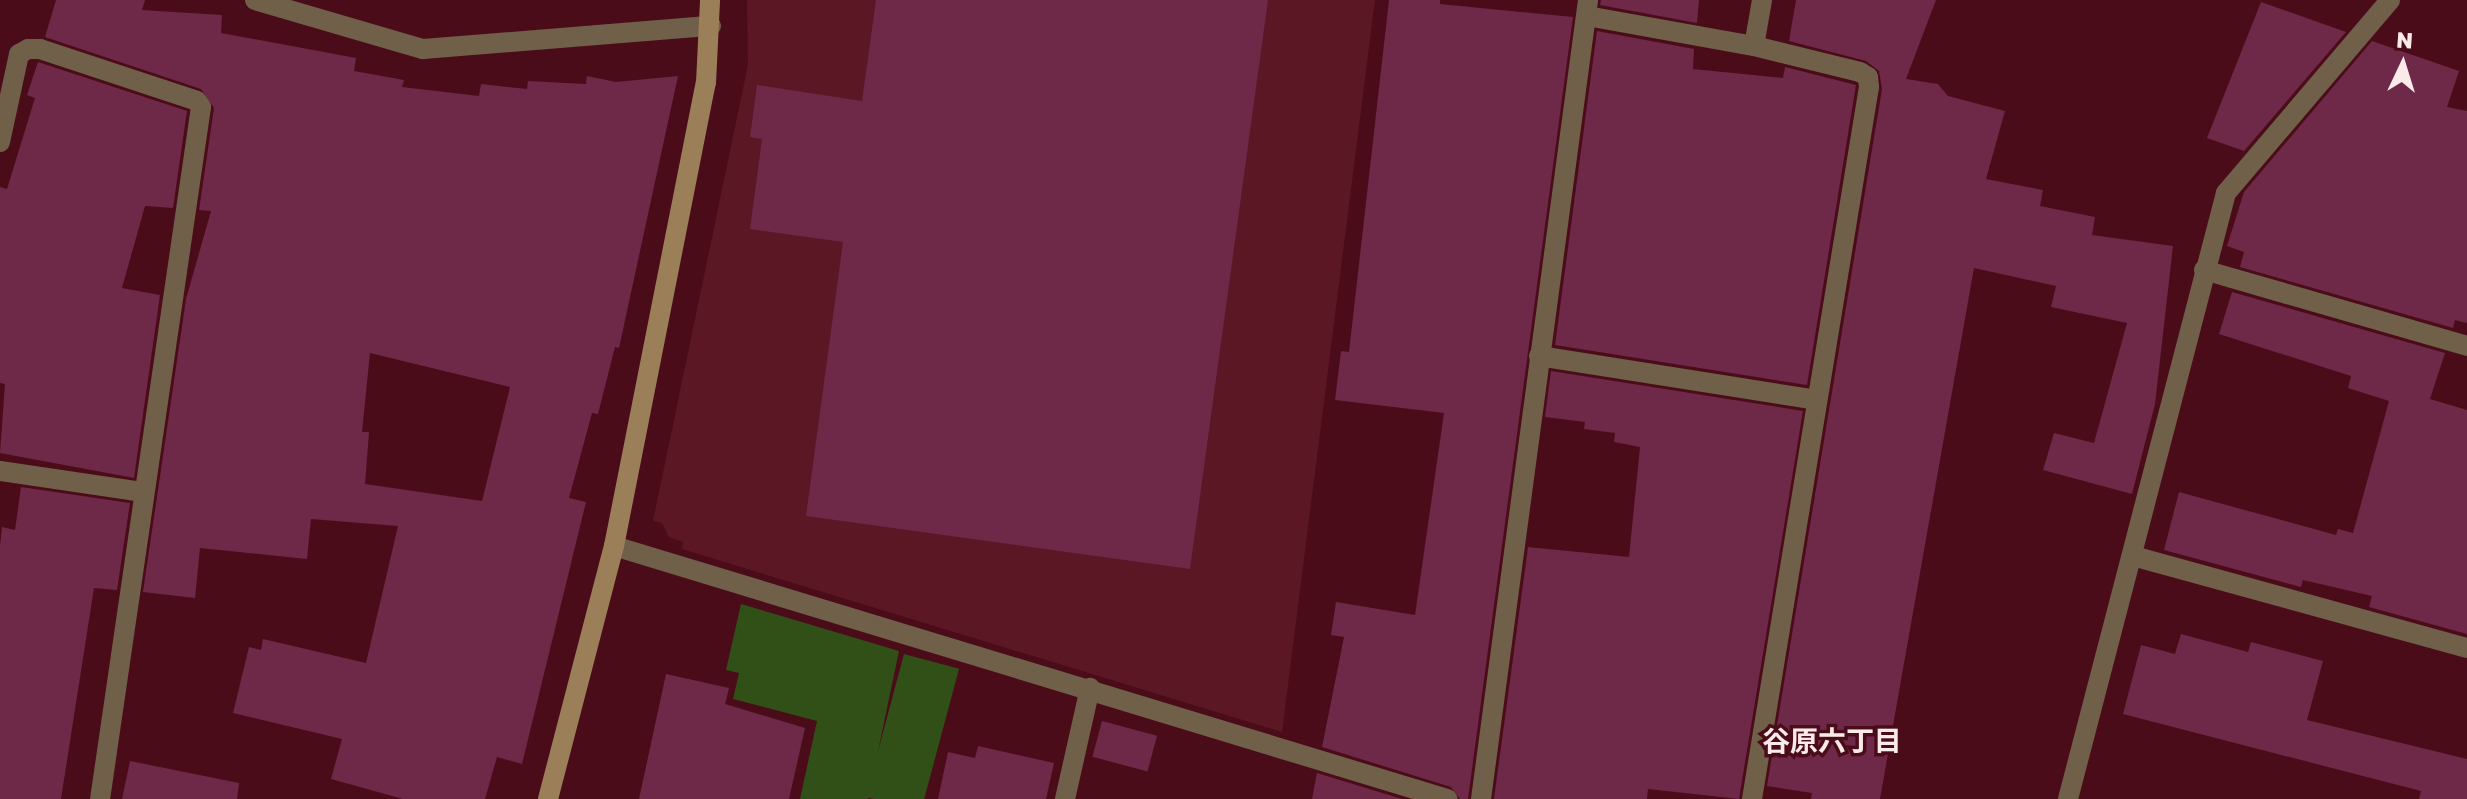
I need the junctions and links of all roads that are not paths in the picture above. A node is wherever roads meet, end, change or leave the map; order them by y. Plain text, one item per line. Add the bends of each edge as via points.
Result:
1 (255, 0) edge
2 (710, 0) edge
3 (1762, 0) edge
4 (2390, 0) edge
5 (1588, 8) edge
6 (711, 26) junction
7 (1754, 46) junction
8 (0, 142) edge
9 (2204, 270) junction
10 (2467, 346) edge
11 (1539, 356) junction
12 (1817, 400) junction
13 (0, 471) edge
14 (143, 492) junction
15 (614, 546) junction
16 (2133, 556) junction
17 (2467, 648) edge
18 (1090, 688) junction
19 (100, 799) edge
20 (548, 799) edge
21 (1065, 799) edge
22 (1444, 799) edge
23 (1481, 799) edge
24 (1752, 799) edge
25 (2068, 799) edge

1 - 6 street via 423,49
2 - 6 street
3 - 7 street
4 - 9 street via 2230,185
5 - 7 street
5 - 11 street
6 - 15 street via 706,83
7 - 12 street via 1868,77
8 - 14 street via 19,54 28,49 197,101 201,107
9 - 10 street
9 - 16 street
11 - 12 street
11 - 23 street
12 - 24 street
13 - 14 street
14 - 19 street
15 - 18 street
15 - 20 street
16 - 17 street
16 - 25 street
18 - 21 street
18 - 22 street

